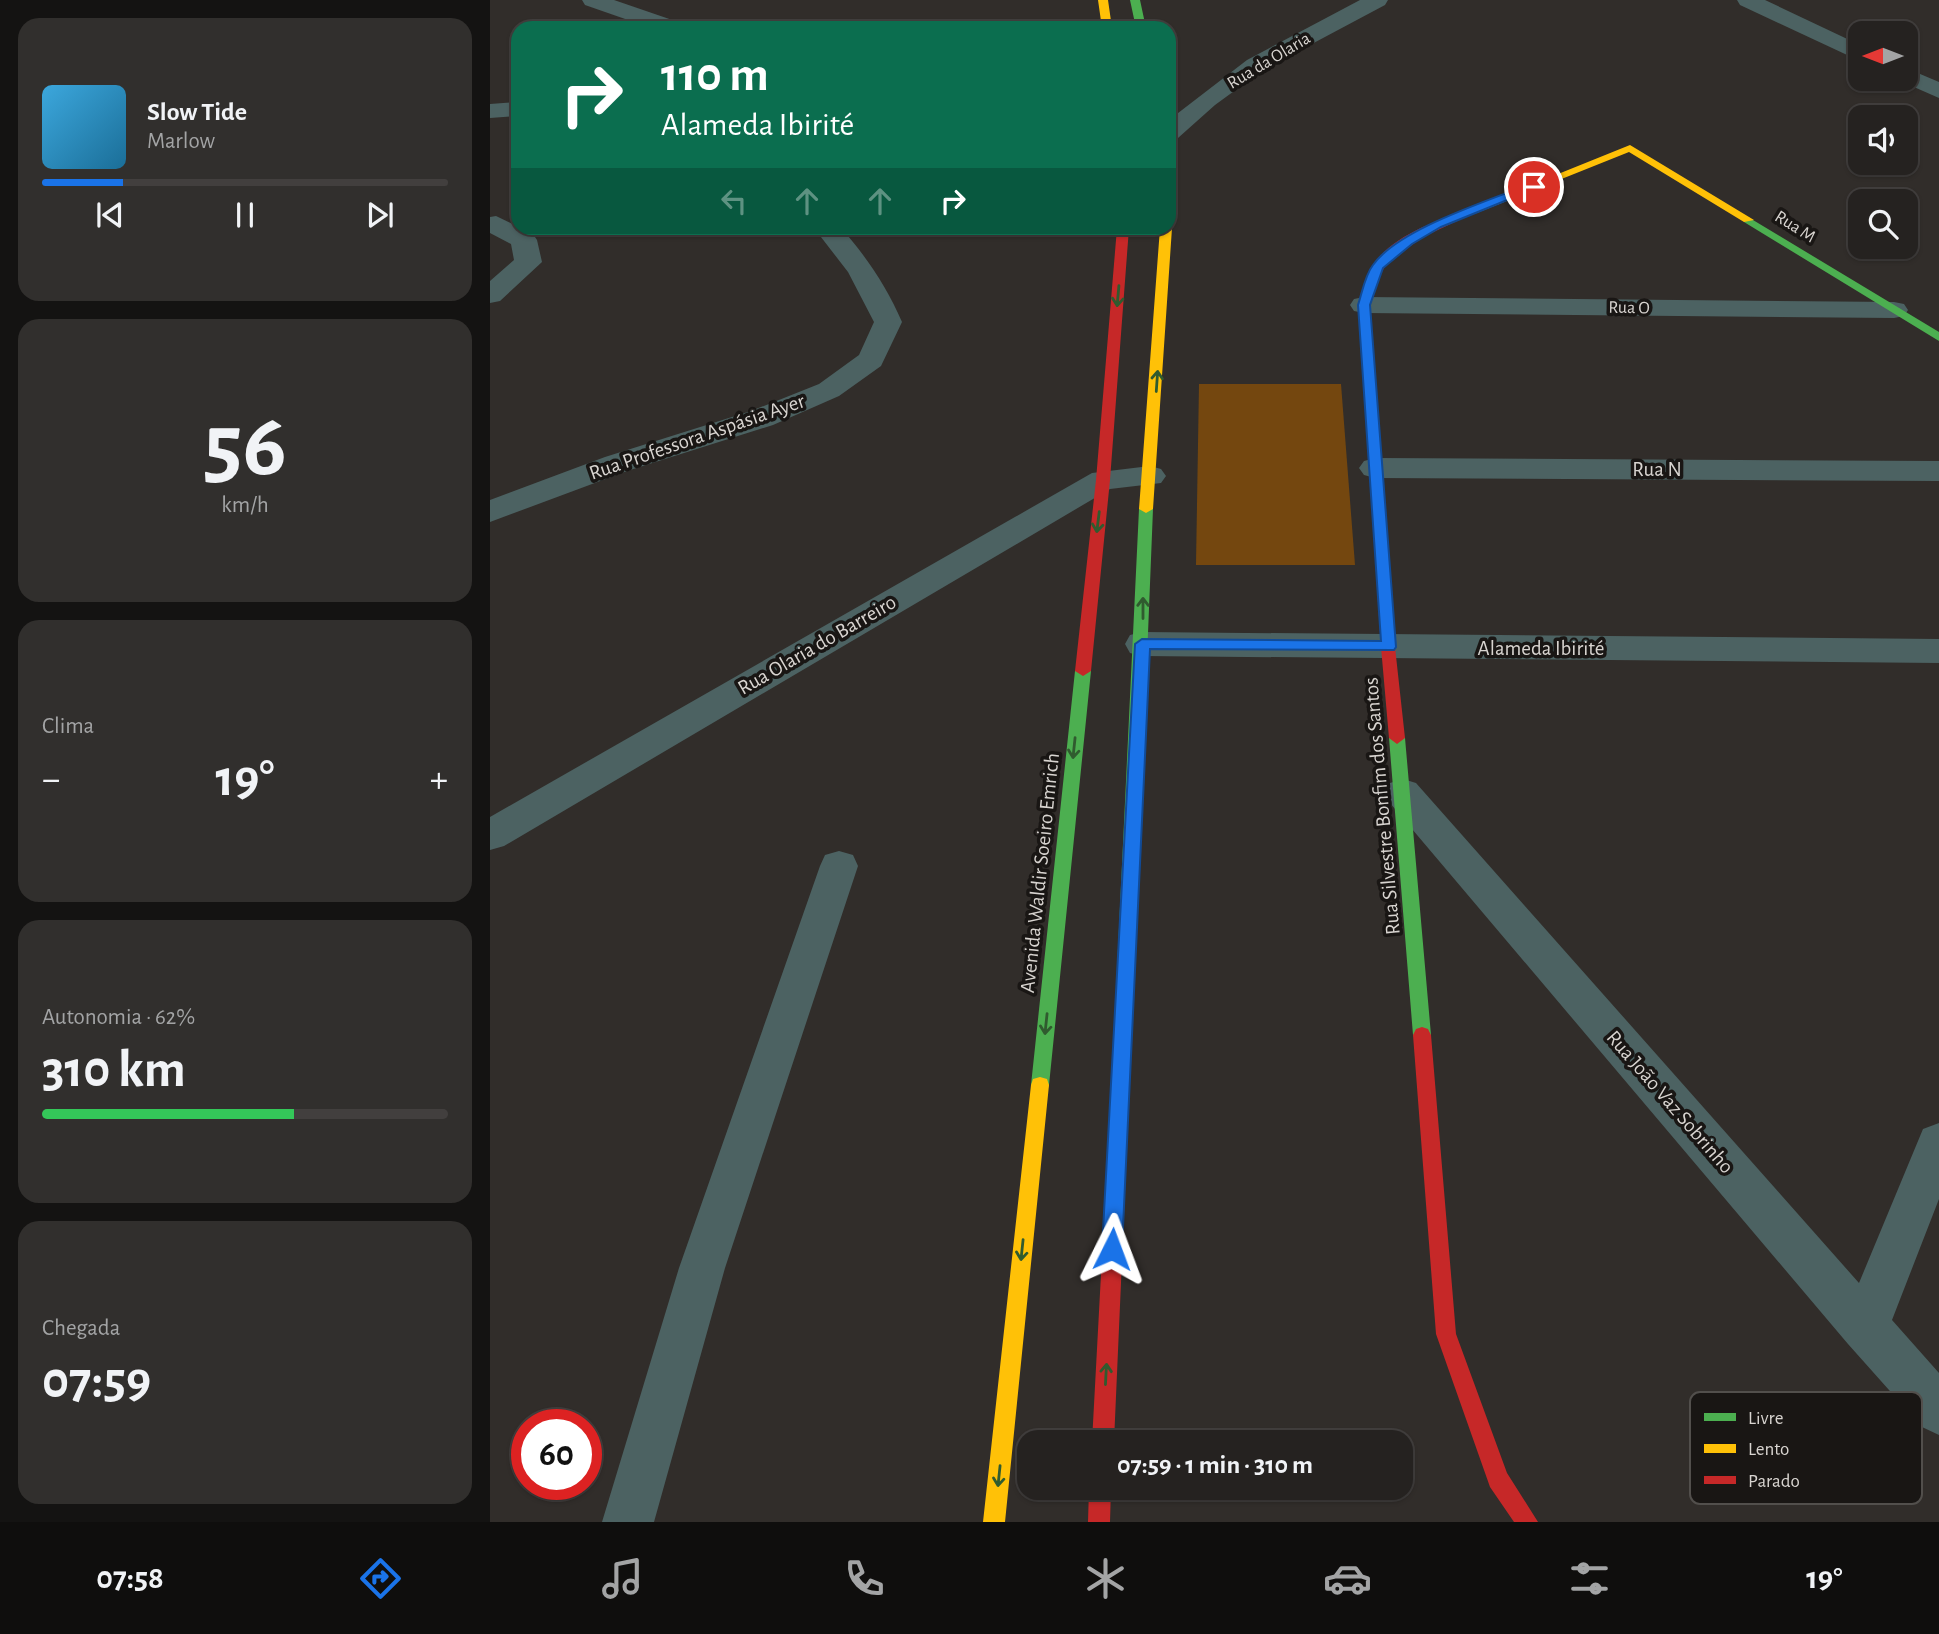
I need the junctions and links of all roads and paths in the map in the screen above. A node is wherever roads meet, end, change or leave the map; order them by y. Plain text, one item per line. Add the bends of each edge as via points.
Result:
1 (593, 0) edge
2 (1102, 0) edge
3 (1135, 0) edge
4 (1377, 0) edge
5 (1748, 0) edge
6 (653, 21) edge
7 (1106, 21) edge
8 (1140, 21) edge
9 (1848, 48) edge
10 (1918, 81) edge
11 (1939, 91) edge
12 (511, 110) edge
13 (490, 111) edge
14 (1176, 127) edge
15 (1630, 148) joint
16 (490, 225) edge
17 (511, 233) edge
18 (515, 235) edge
19 (834, 235) edge
20 (1122, 235) edge
21 (1166, 235) edge
22 (490, 295) edge
23 (1364, 305) junction
24 (1894, 310) junction
25 (1939, 338) edge
26 (1375, 468) junction
27 (1939, 471) edge
28 (1150, 476) junction
29 (1103, 480) junction
30 (490, 512) edge
31 (1142, 644) junction
32 (1388, 647) junction
33 (1939, 651) edge
34 (1403, 793) junction
35 (490, 835) edge
36 (839, 866) dead end
37 (1939, 1143) edge
38 (1865, 1327) junction
39 (1939, 1410) edge
40 (1104, 1430) edge
41 (1100, 1500) edge
42 (628, 1522) edge
43 (994, 1522) edge
44 (1099, 1522) edge
45 (1527, 1522) edge

1 - 6 street
2 - 7 main road
3 - 8 main road
4 - 14 street, Rua da Olaria via 1255,65
5 - 9 street
10 - 11 street
12 - 13 street
15 - 23 main road, Rua Silvestre Bonfim dos Santos via 1437,225 1408,241 1378,266
15 - 24 main road, Rua M
16 - 17 street
18 - 22 street via 524,240 528,262
19 - 30 street, Rua Professora Aspásia Ayer via 854,257 888,322 871,360 829,390 795,406 615,464
20 -> 29 main road, Avenida Waldir Soeiro Emrich
28 -> 21 main road
23 - 24 street, Rua O
23 - 26 main road, Rua Silvestre Bonfim dos Santos
24 - 25 main road, Rua M
26 - 27 street, Rua N
26 - 32 main road, Rua Silvestre Bonfim dos Santos
28 - 29 street, Rua Olaria do Barreiro
31 -> 28 main road
29 - 35 street, Rua Olaria do Barreiro
29 -> 43 main road, Avenida Waldir Soeiro Emrich
31 - 32 street, Alameda Ibirité
40 -> 31 main road
32 - 33 street, Alameda Ibirité
32 - 34 main road, Rua Silvestre Bonfim dos Santos
34 - 38 street, Rua João Vaz Sobrinho
34 - 45 main road, Rua Silvestre Bonfim dos Santos via 1446,1335 1498,1479
36 - 42 street via 702,1268
37 - 38 street
38 - 39 street, Rua João Vaz Sobrinho
41 - 44 main road

